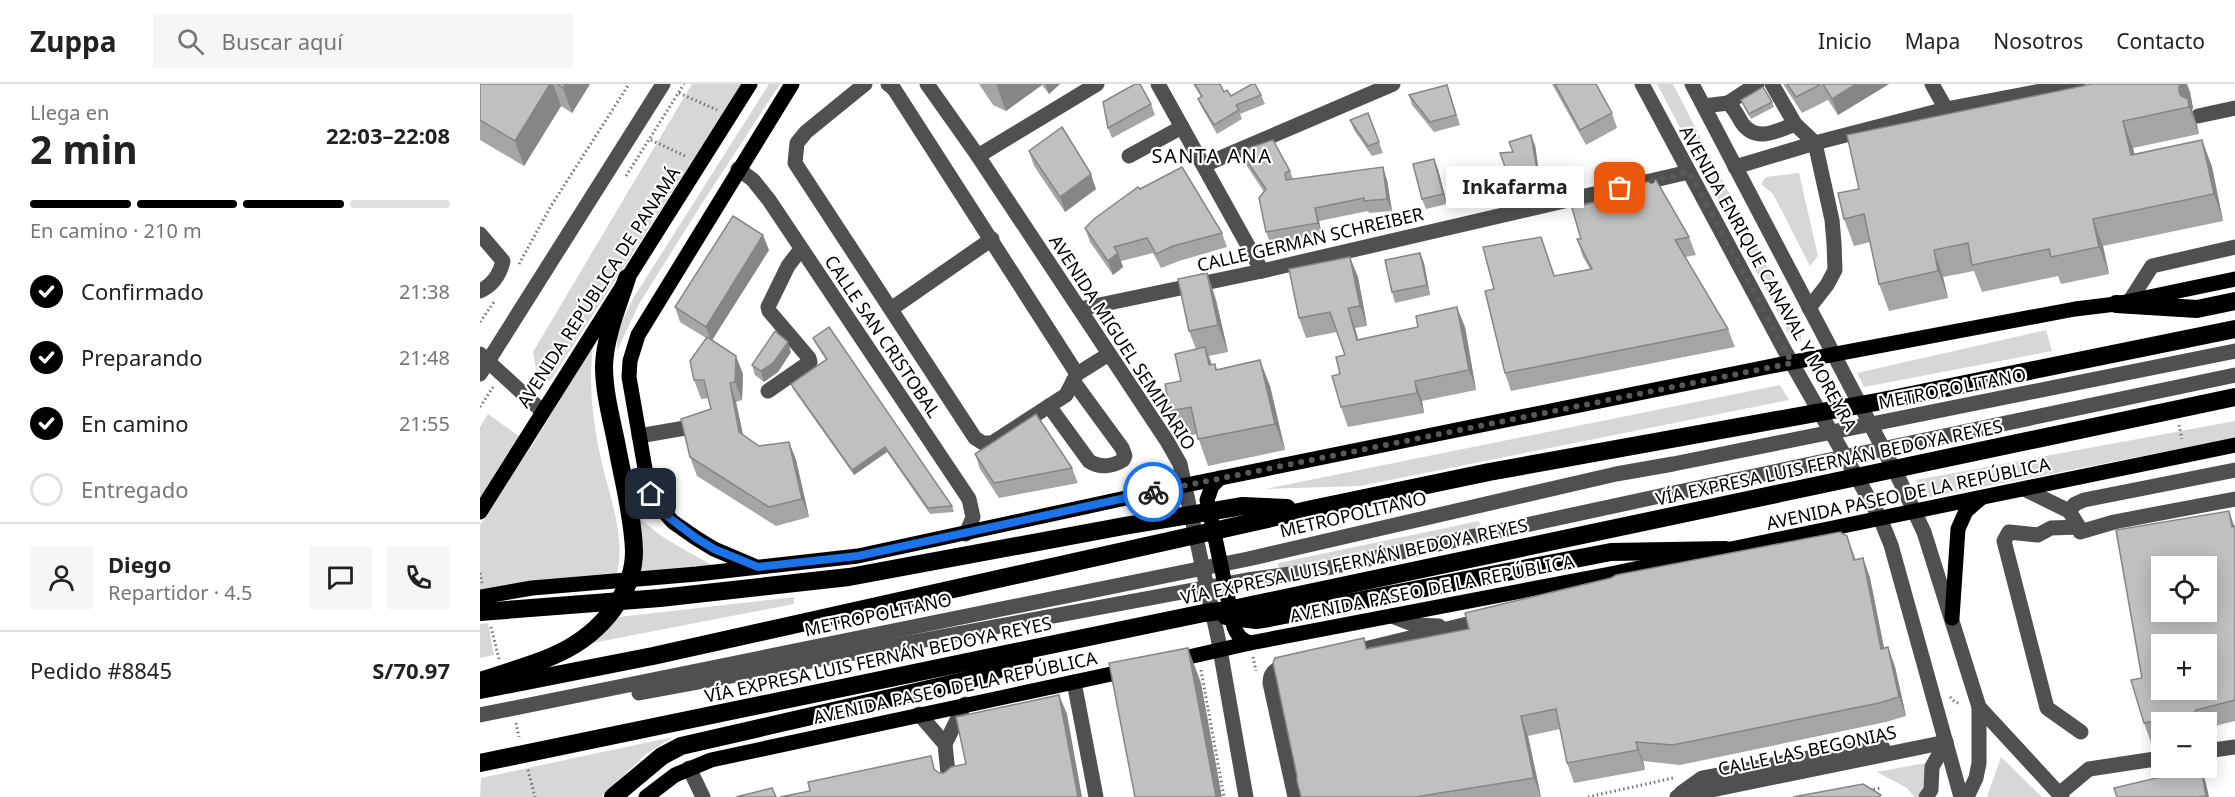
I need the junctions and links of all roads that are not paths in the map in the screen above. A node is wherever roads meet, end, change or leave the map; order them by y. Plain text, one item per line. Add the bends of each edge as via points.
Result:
1 (663, 84) edge
2 (750, 84) edge
3 (792, 84) edge
4 (865, 84) edge
5 (888, 84) edge
6 (927, 84) edge
7 (1097, 84) edge
8 (1158, 84) edge
9 (1393, 84) edge
10 (1642, 84) edge
11 (1757, 84) edge
12 (1772, 84) edge
13 (1932, 84) edge
14 (2078, 84) edge
15 (1697, 86) edge
16 (1728, 103) junction
17 (1704, 106) junction
18 (2235, 108) edge
19 (1946, 109) junction
20 (2198, 116) dead end
21 (1795, 124) junction
22 (1182, 127) junction
23 (1765, 135) junction
24 (1815, 143) junction
25 (978, 156) junction
26 (1130, 156) dead end
27 (1762, 158) junction
28 (1204, 165) junction
29 (1735, 166) junction
30 (738, 169) junction
31 (1689, 172) junction
32 (480, 234) edge
33 (992, 239) junction
34 (2235, 247) edge
35 (801, 249) junction
36 (1262, 271) junction
37 (627, 278) junction
38 (2235, 279) edge
39 (480, 291) edge
40 (2235, 302) edge
41 (2123, 303) junction
42 (1809, 308) junction
43 (891, 309) junction
44 (1080, 309) junction
45 (2235, 329) edge
46 (2235, 351) edge
47 (1109, 354) junction
48 (1834, 355) junction
49 (483, 363) edge
50 (1792, 363) junction
51 (2235, 375) edge
52 (1075, 377) junction
53 (768, 391) dead end
54 (2235, 398) edge
55 (1049, 406) junction
56 (542, 411) junction
57 (685, 428) edge
58 (639, 436) junction
59 (2235, 446) edge
60 (2235, 470) edge
61 (1220, 478) junction
62 (1186, 485) junction
63 (2024, 489) junction
64 (1981, 498) junction
65 (2235, 499) edge
66 (1312, 509) junction
67 (1915, 511) junction
68 (2069, 511) junction
69 (480, 512) edge
70 (1880, 518) junction
71 (2079, 530) junction
72 (966, 534) junction
73 (1726, 550) junction
74 (758, 567) junction
75 (480, 597) edge
76 (480, 612) edge
77 (1204, 613) junction
78 (1506, 615) edge
79 (1392, 616) junction
80 (1952, 618) junction
81 (1451, 628) junction
82 (1250, 643) junction
83 (1056, 644) junction
84 (1219, 644) junction
85 (1338, 655) edge
86 (1306, 662) edge
87 (480, 681) edge
88 (1074, 682) junction
89 (480, 690) edge
90 (965, 704) junction
91 (1979, 707) junction
92 (919, 714) junction
93 (480, 715) edge
94 (480, 725) edge
95 (2080, 732) dead end
96 (1946, 742) junction
97 (945, 744) junction
98 (2235, 747) edge
99 (2217, 749) edge
100 (2151, 760) edge
101 (480, 763) edge
102 (689, 768) junction
103 (949, 783) edge
104 (2061, 795) edge
105 (614, 797) edge
106 (646, 797) edge
107 (704, 797) edge
108 (1096, 797) edge
109 (1246, 797) edge
110 (1295, 797) edge
111 (1675, 797) edge
112 (1926, 797) edge
113 (1961, 797) edge
114 (1967, 797) edge

1 - 49 street
2 - 37 main road, AVENIDA REPÚBLICA DE PANAMÁ
3 - 30 main road
4 - 43 street via 806,132 797,143 795,163
5 - 33 street
6 - 25 street, AVENIDA MIGUEL SEMINARIO
7 - 25 street
8 - 22 street
9 - 28 street
10 - 31 street, AVENIDA ENRIQUE CANAVAL Y MOREYRA
11 - 16 street
12 - 21 street
13 - 19 street
14 - 19 street
15 - 17 street, AVENIDA ENRIQUE CANAVAL Y MOREYRA
16 - 17 street
16 - 23 street via 1749,130
17 - 29 street, AVENIDA ENRIQUE CANAVAL Y MOREYRA
18 - 20 street
19 - 24 street
21 - 23 street
21 - 24 street
22 - 26 street
22 - 28 street
23 - 27 street
24 - 27 street
24 - 42 street via 1832,220 1835,270
25 - 44 street, AVENIDA MIGUEL SEMINARIO
27 - 29 street
28 - 36 street
29 - 42 street, AVENIDA ENRIQUE CANAVAL Y MOREYRA
30 - 35 street, CALLE SAN CRISTOBAL via 769,200
30 - 58 main road via 634,345 629,377
31 - 36 street, CALLE GERMAN SCHREIBER
31 - 50 street, AVENIDA ENRIQUE CANAVAL Y MOREYRA
32 - 39 street via 503,261 491,284
33 - 43 street
33 - 52 street
34 - 41 street via 2152,266
35 - 53 street via 788,266 768,311 810,362
35 - 72 street, CALLE SAN CRISTOBAL via 969,499 973,518
36 - 44 street, CALLE GERMAN SCHREIBER
37 - 56 main road, AVENIDA REPÚBLICA DE PANAMÁ
37 - 87 highway via 606,347 604,369 633,543 628,584 607,618 587,638 548,658
38 - 41 main road
40 - 41 highway via 2197,309
41 - 48 main road
42 - 48 street, AVENIDA ENRIQUE CANAVAL Y MOREYRA
43 - 55 street via 975,438 983,443 992,443
44 - 47 street, AVENIDA MIGUEL SEMINARIO
45 - 66 highway via 1882,401 1489,472
46 - 93 street, METROPOLITANO via 1616,474 1248,559
47 - 52 street
47 - 62 street, AVENIDA MIGUEL SEMINARIO via 1167,441
48 - 50 main road
48 - 67 street, AVENIDA ENRIQUE CANAVAL Y MOREYRA
49 - 56 street
50 - 61 main road
50 - 70 street, AVENIDA ENRIQUE CANAVAL Y MOREYRA
51 - 94 street, METROPOLITANO via 1318,570 1235,582
52 - 55 street via 1066,395
52 - 55 street via 1122,448 1123,460 1106,466 1089,461
54 - 77 highway, VÍA EXPRESA LUIS FERNÁN BEDOYA REYES
56 - 69 main road, AVENIDA REPÚBLICA DE PANAMÁ
57 - 58 street
58 - 74 main road via 651,494 663,513 714,549
59 - 63 main road, AVENIDA PASEO DE LA REPÚBLICA
60 - 68 street via 2084,500
61 - 62 main road
61 - 82 main road via 1210,488 1207,500 1234,627 1237,635
62 - 72 main road
62 - 84 street, AVENIDA MIGUEL SEMINARIO
63 - 64 main road, AVENIDA PASEO DE LA REPÚBLICA
63 - 68 street
64 - 67 main road, AVENIDA PASEO DE LA REPÚBLICA
64 - 80 main road via 1966,511 1958,529
65 - 71 street
66 - 76 highway via 1243,506 849,577
66 - 89 highway via 652,656
67 - 70 main road, AVENIDA PASEO DE LA REPÚBLICA
67 - 80 street, AVENIDA ENRIQUE CANAVAL Y MOREYRA
68 - 71 street
70 - 73 main road, AVENIDA PASEO DE LA REPÚBLICA
70 - 96 street, AVENIDA ENRIQUE CANAVAL Y MOREYRA
71 - 95 street via 2051,528 2038,535 2009,532 2004,541 2047,708
72 - 74 main road via 858,556
73 - 77 highway via 1611,552 1256,620
73 - 79 main road, AVENIDA PASEO DE LA REPÚBLICA
74 - 75 main road via 532,588
77 - 83 highway, VÍA EXPRESA LUIS FERNÁN BEDOYA REYES
78 - 81 street
79 - 81 street via 1415,625
79 - 82 main road, AVENIDA PASEO DE LA REPÚBLICA
80 - 91 street, AVENIDA ENRIQUE CANAVAL Y MOREYRA
81 - 85 street
82 - 84 main road, AVENIDA PASEO DE LA REPÚBLICA
83 - 101 highway, VÍA EXPRESA LUIS FERNÁN BEDOYA REYES
83 - 105 highway via 968,680 681,746 662,756
84 - 88 main road, AVENIDA PASEO DE LA REPÚBLICA via 1203,654
84 - 109 street, AVENIDA MIGUEL SEMINARIO
86 - 110 street via 1276,668 1270,675
88 - 90 main road, AVENIDA PASEO DE LA REPÚBLICA
88 - 108 street
90 - 92 main road, AVENIDA PASEO DE LA REPÚBLICA
90 - 97 street
91 - 104 street
91 - 114 street, AVENIDA ENRIQUE CANAVAL Y MOREYRA via 1979,763
92 - 97 street
92 - 102 main road, AVENIDA PASEO DE LA REPÚBLICA
96 - 111 street, CALLE LAS BEGONIAS
96 - 112 street via 1932,767 1931,790
96 - 113 street, AVENIDA ENRIQUE CANAVAL Y MOREYRA
97 - 103 street
98 - 99 street
100 - 104 street via 2089,769
102 - 106 main road, AVENIDA PASEO DE LA REPÚBLICA
102 - 107 street

